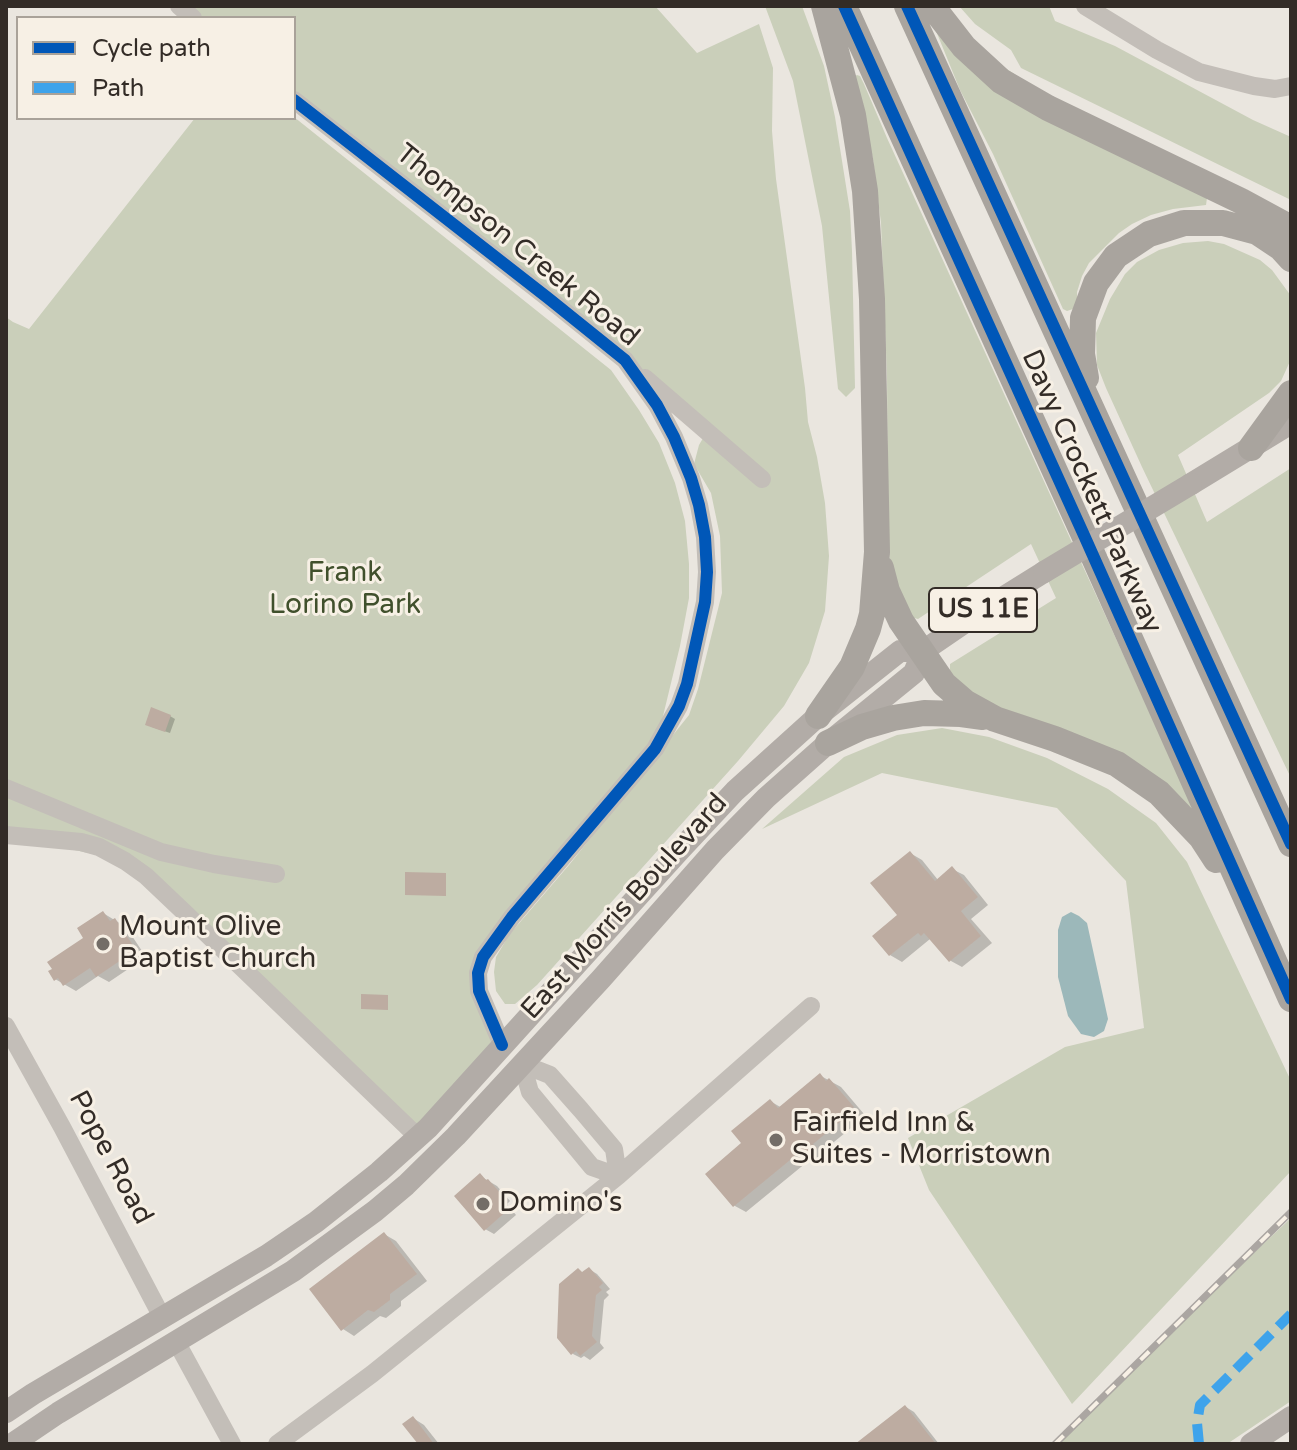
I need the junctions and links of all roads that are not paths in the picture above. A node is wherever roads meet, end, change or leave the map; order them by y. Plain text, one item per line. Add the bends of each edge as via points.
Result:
1 (824, 6) edge
2 (844, 6) edge
3 (907, 6) edge
4 (932, 6) edge
5 (1085, 6) edge
6 (1291, 86) edge
7 (296, 102) edge
8 (1291, 228) edge
9 (1291, 259) edge
10 (625, 360) junction
11 (1291, 393) edge
12 (1090, 405) junction
13 (1291, 423) edge
14 (1251, 448) junction
15 (762, 479) dead end
16 (877, 552) junction
17 (923, 651) junction
18 (818, 716) junction
19 (995, 719) junction
20 (828, 743) junction
21 (6, 788) edge
22 (6, 835) edge
23 (1291, 844) edge
24 (276, 874) dead end
25 (1264, 938) junction
26 (1291, 999) edge
27 (811, 1006) dead end
28 (6, 1026) edge
29 (502, 1045) junction
30 (522, 1064) junction
31 (581, 1110) junction
32 (560, 1127) junction
33 (418, 1137) junction
34 (618, 1176) junction
35 (163, 1319) junction
36 (177, 1343) junction
37 (6, 1412) edge
38 (1291, 1417) edge
39 (12, 1444) edge
40 (232, 1444) edge
41 (277, 1444) edge
42 (1251, 1444) edge

1 - 16 highway via 853,115 865,191
2 - 25 highway, Davy Crockett Parkway
3 - 12 highway, Davy Crockett Parkway
4 - 8 highway via 964,47 1001,81
5 - 6 street via 1199,72 1254,86
7 - 10 street, Thompson Creek Road
9 - 12 highway via 1257,232 1223,223 1184,223 1149,234 1116,256 1096,283 1083,318
10 - 15 street
10 - 29 street, Thompson Creek Road via 657,405 691,478 705,537 705,602 687,684 655,749 483,957 479,991
11 - 14 highway
12 - 23 highway, Davy Crockett Parkway
13 - 14 main road, East Morris Boulevard / US 11E
14 - 17 main road, East Morris Boulevard / US 11E, bridge
16 - 17 highway via 887,591
16 - 18 highway via 868,629 852,667
17 - 18 main road, East Morris Boulevard via 900,651
17 - 19 highway via 944,684
17 - 20 main road, East Morris Boulevard via 914,673
18 - 29 main road, East Morris Boulevard via 724,803
19 - 20 highway via 908,715
19 - 25 highway via 1117,764 1159,793 1201,837
20 - 30 main road, East Morris Boulevard via 737,827
21 - 24 street via 161,852
22 - 33 street via 99,847 146,876
25 - 26 highway, Davy Crockett Parkway
27 - 34 street
28 - 35 street, Pope Road
29 - 30 main road
29 - 33 main road, East Morris Boulevard
30 - 31 street via 550,1075
30 - 32 street via 530,1092
30 - 36 main road, East Morris Boulevard via 444,1149 375,1211 293,1271
31 - 32 street
31 - 34 street via 614,1149
32 - 34 street via 592,1167
33 - 35 main road, East Morris Boulevard via 316,1222
34 - 41 street
35 - 36 main road
35 - 37 main road, East Morris Boulevard
36 - 39 main road, East Morris Boulevard
36 - 40 street
38 - 42 main road

